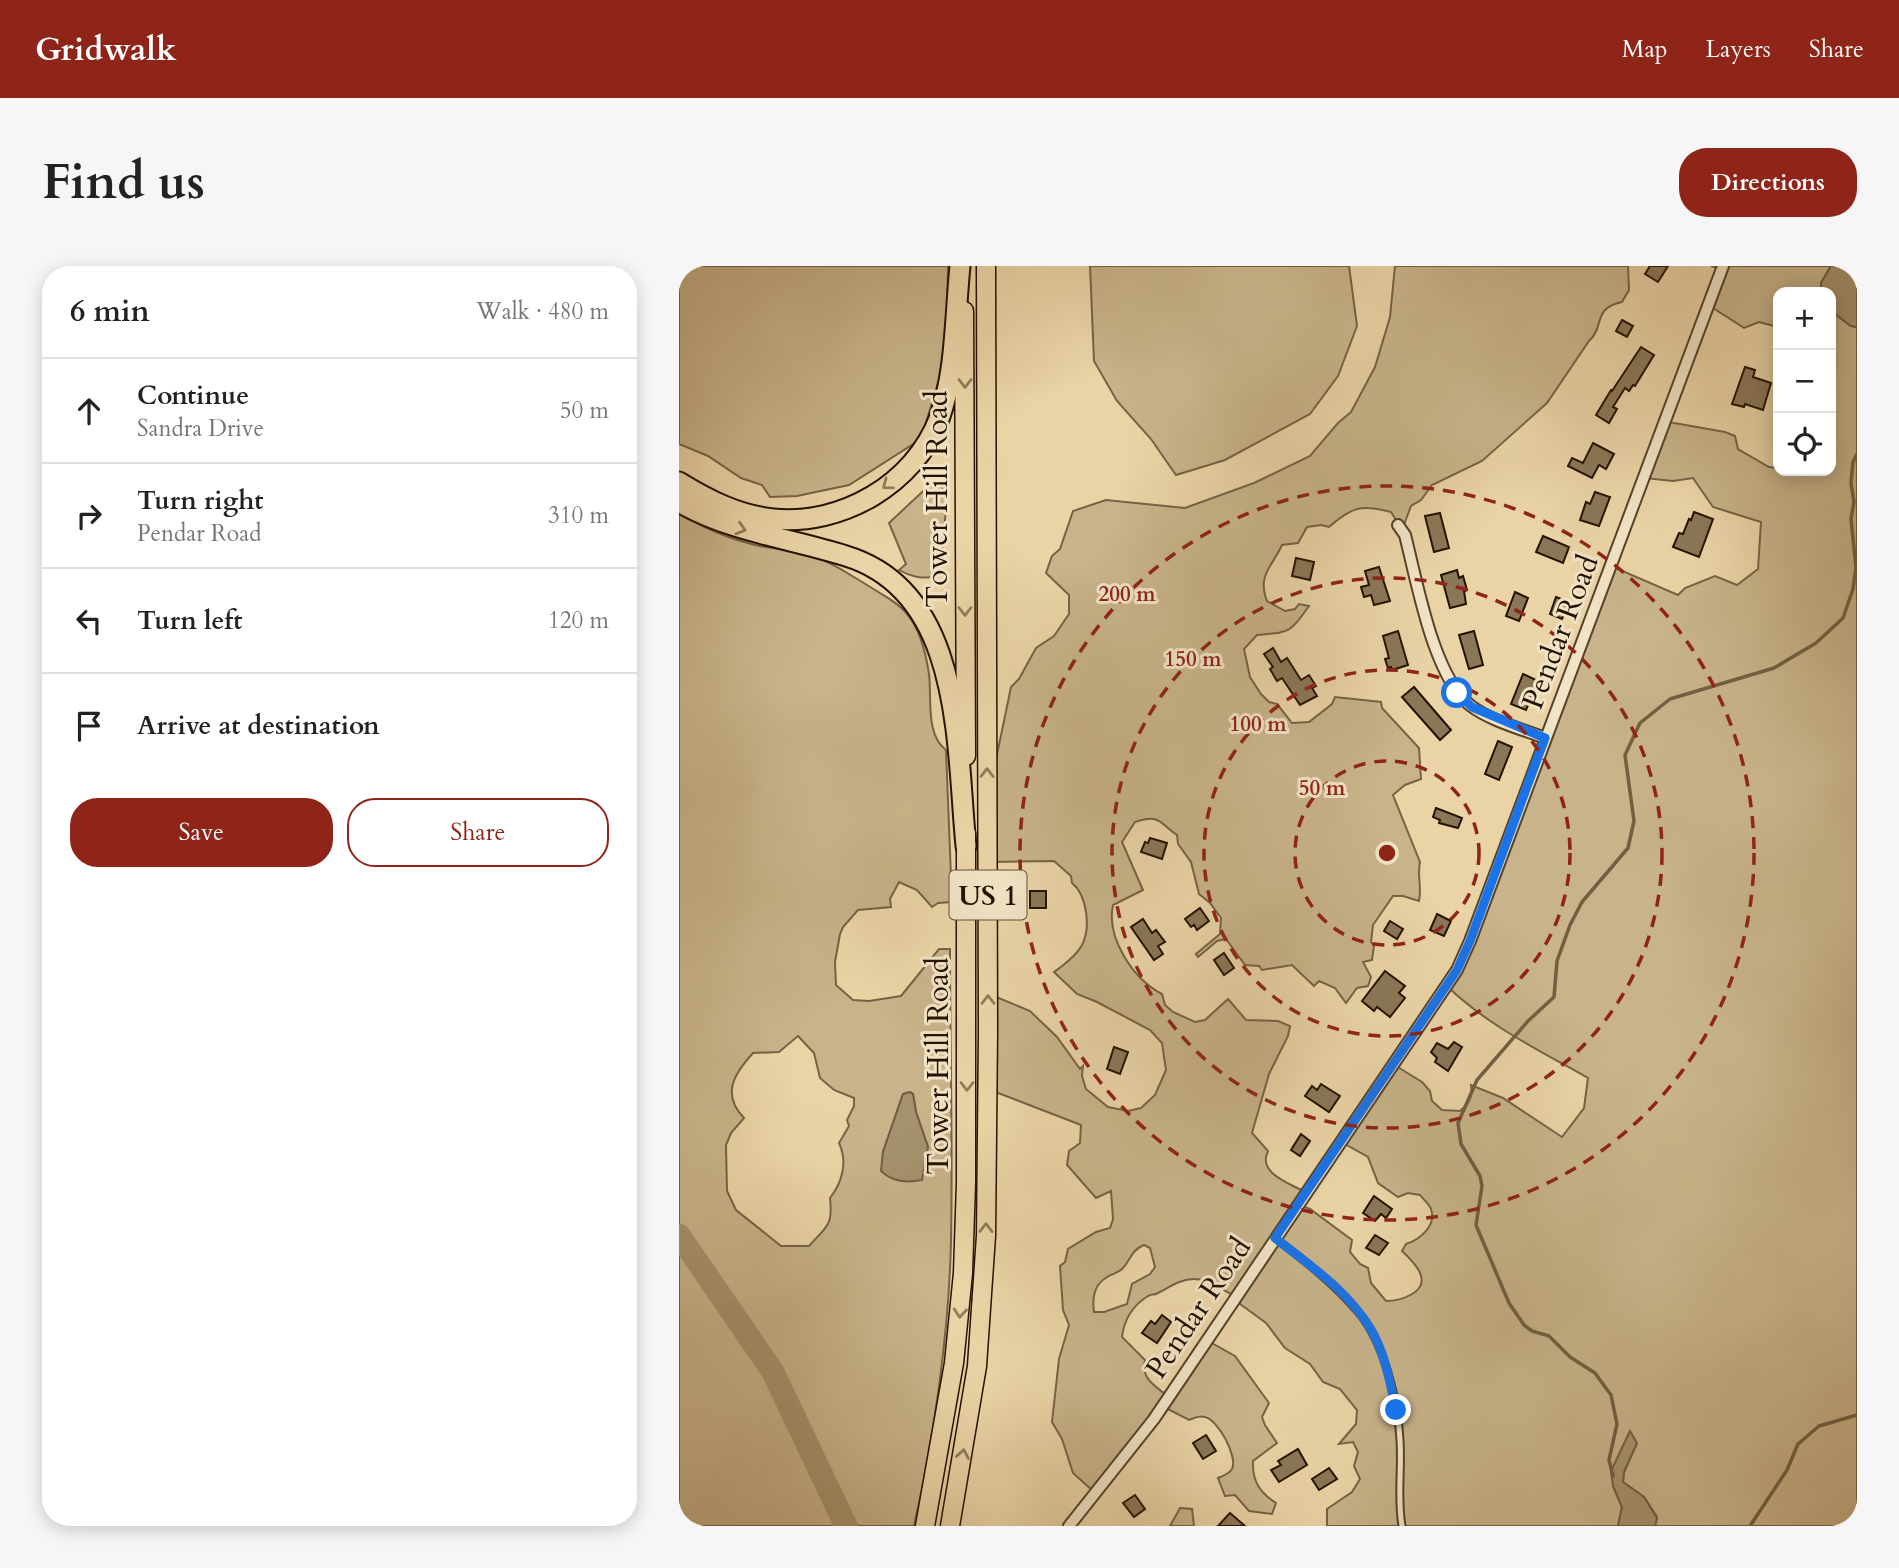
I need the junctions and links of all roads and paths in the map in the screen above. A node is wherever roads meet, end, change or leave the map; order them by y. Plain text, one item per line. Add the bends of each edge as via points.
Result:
1 (962, 266) edge
2 (986, 266) edge
3 (1723, 266) edge
4 (679, 482) edge
5 (679, 502) edge
6 (1398, 525) dead end
7 (1545, 738) junction
8 (966, 846) junction
9 (1275, 1238) junction
10 (952, 1524) edge
11 (925, 1526) edge
12 (1069, 1526) edge
13 (1402, 1526) edge

1 -> 4 highway via 943,405 924,448 891,483 833,513 785,520 738,511
1 -> 8 highway, Tower Hill Road / US 1
10 -> 2 highway, Tower Hill Road / US 1 via 977,1366 986,1236
3 - 7 street, Pendar Road
5 -> 8 highway via 731,526 864,562 911,598 933,633 946,675
6 - 7 street via 1405,535 1436,652 1457,693 1472,707
7 - 9 street, Pendar Road via 1457,970
8 -> 11 highway, Tower Hill Road / US 1 via 963,1273 953,1374
9 - 12 street, Pendar Road via 1154,1419
9 - 13 lane via 1325,1277 1371,1329 1396,1410

